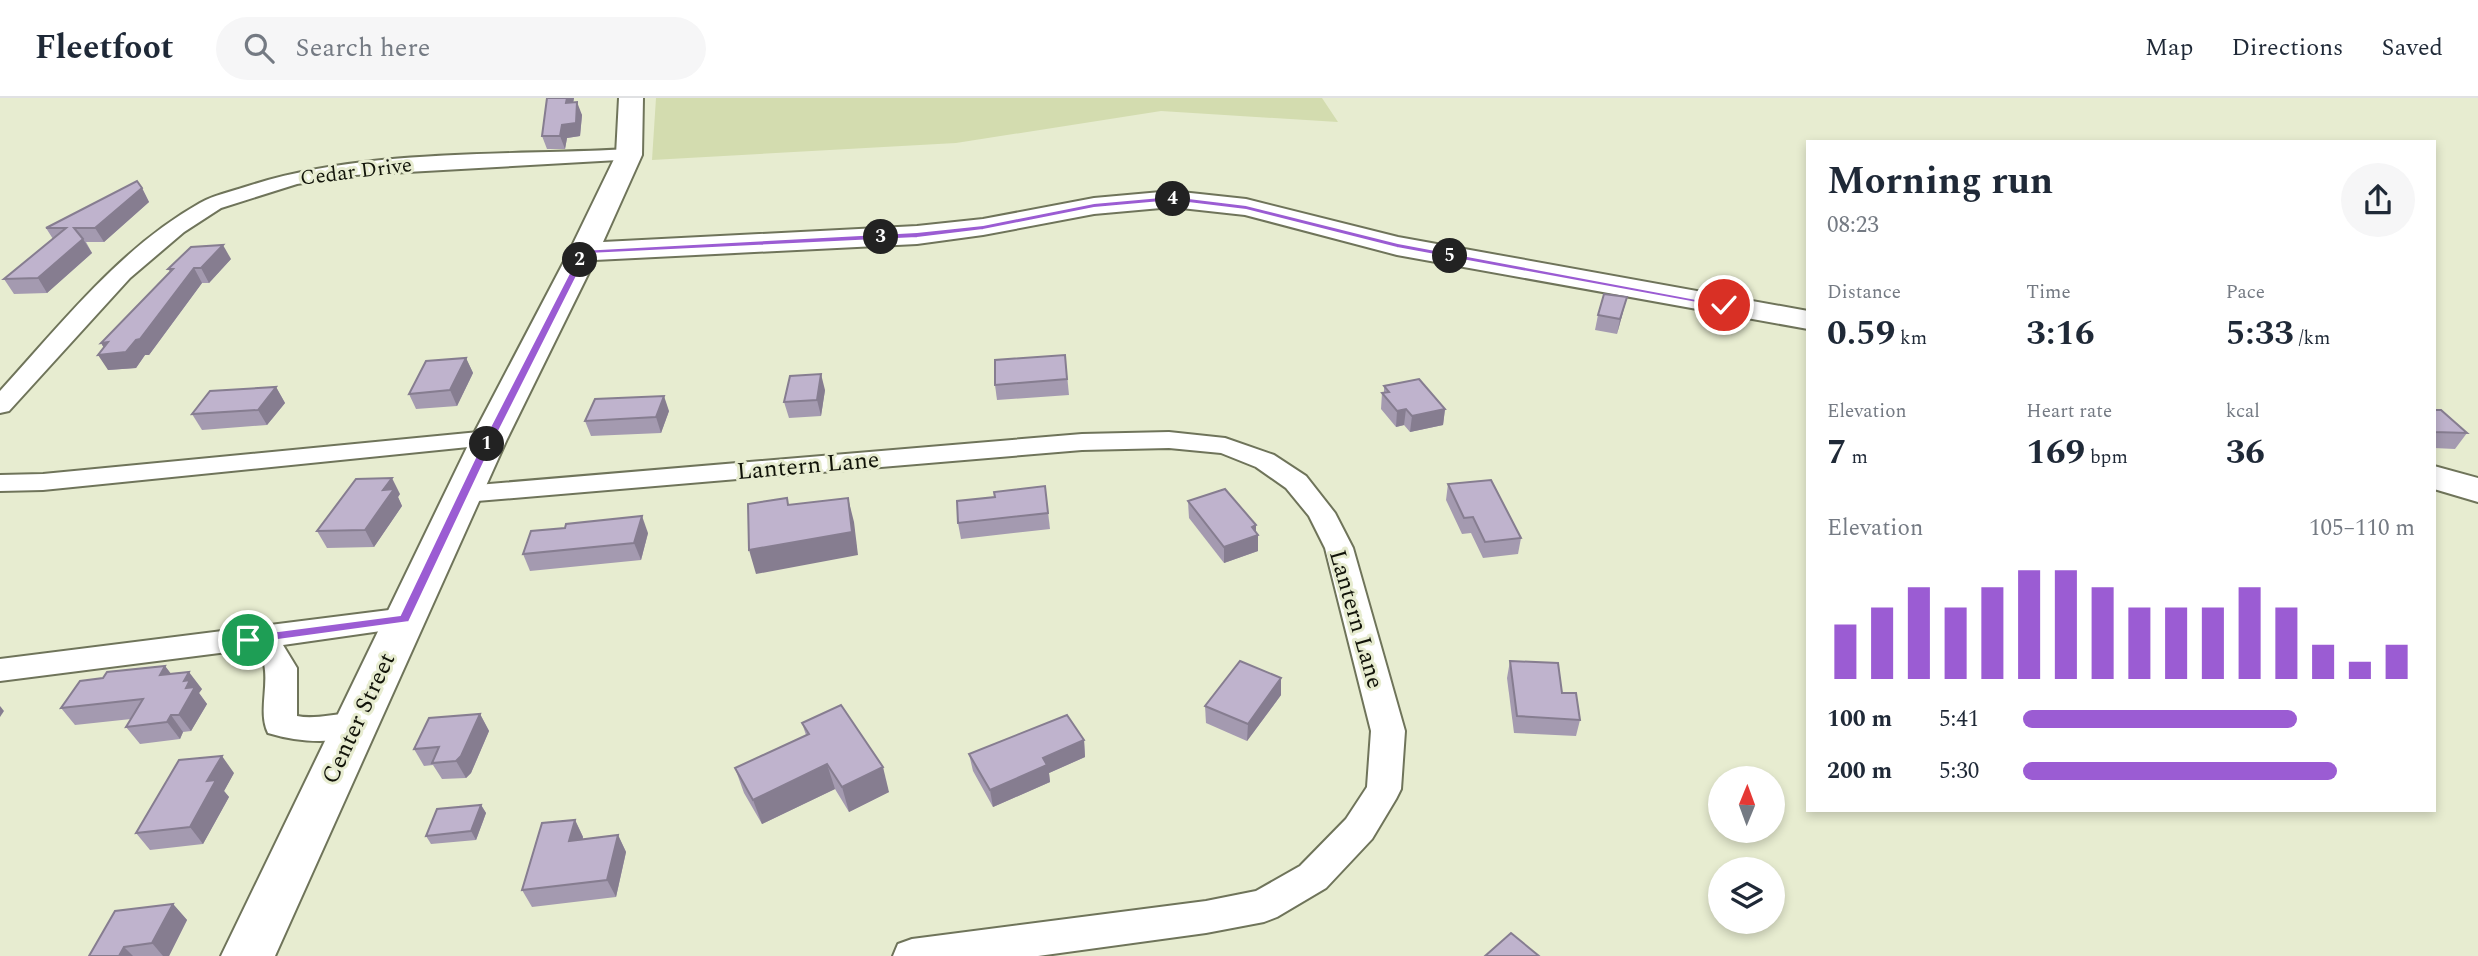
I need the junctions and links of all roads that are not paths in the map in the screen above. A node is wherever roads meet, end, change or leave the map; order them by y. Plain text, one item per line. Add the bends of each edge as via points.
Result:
1 (631, 98) edge
2 (629, 156) junction
3 (584, 252) junction
4 (1806, 320) edge
5 (0, 406) edge
6 (489, 439) junction
7 (2436, 478) edge
8 (0, 483) edge
9 (2478, 490) edge
10 (465, 494) junction
11 (405, 619) junction
12 (248, 640) junction
13 (0, 670) edge
14 (354, 725) junction
15 (248, 956) edge
16 (912, 956) edge

1 - 2 main road, Center Street
2 - 3 main road, Center Street
2 - 5 street, Cedar Drive via 328,171 269,184 209,207 137,262
3 - 4 main road via 917,235 1094,206 1172,199 1246,207 1409,248
3 - 6 main road, Center Street
6 - 8 street
6 - 10 main road, Center Street
7 - 9 main road
10 - 11 main road, Center Street
10 - 16 street, Lantern Lane via 1082,442 1169,440 1225,446 1265,461 1296,482 1321,513 1339,548 1388,732 1384,789 1359,829 1313,877 1264,906
11 - 12 street
11 - 14 main road, Center Street
12 - 13 street
12 - 14 street via 271,652 280,663 280,724 305,730
14 - 15 main road, Center Street

